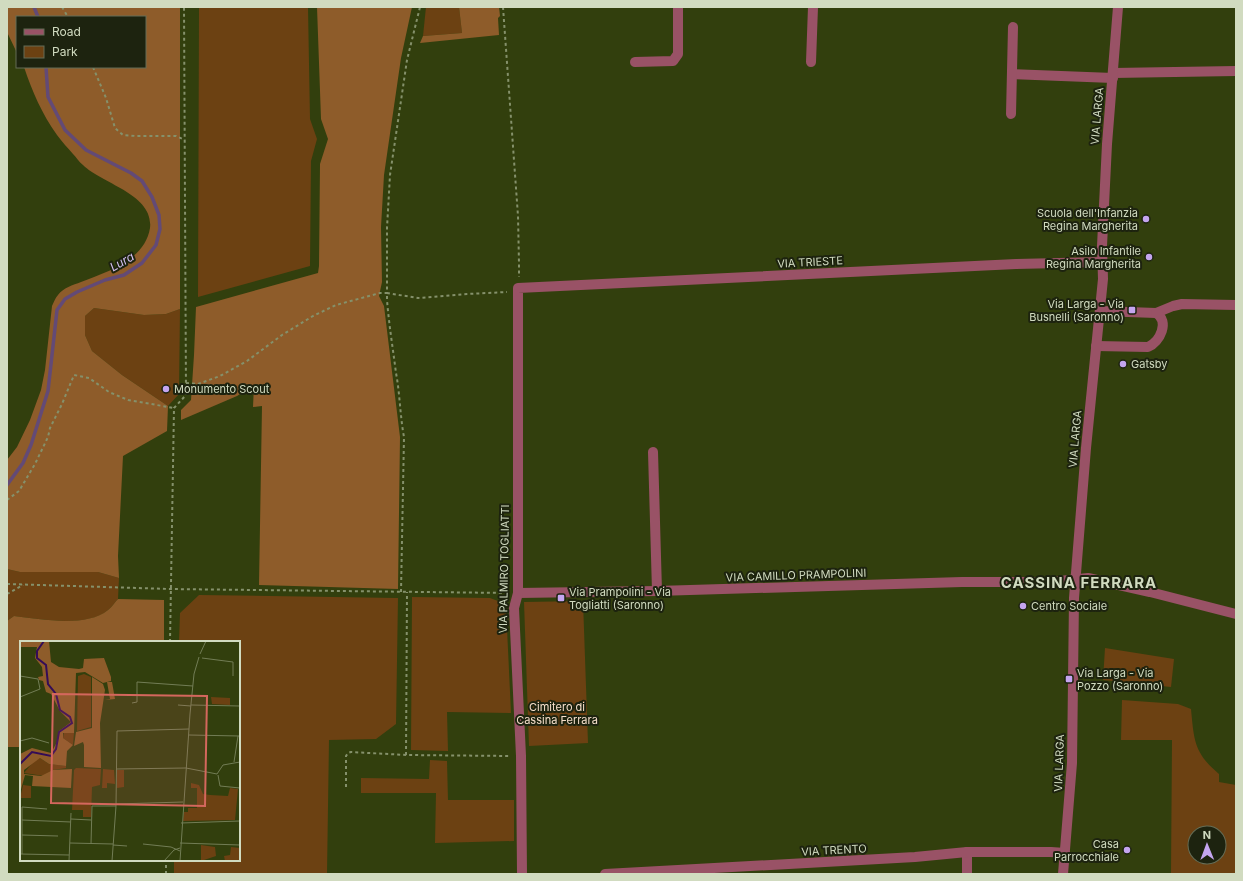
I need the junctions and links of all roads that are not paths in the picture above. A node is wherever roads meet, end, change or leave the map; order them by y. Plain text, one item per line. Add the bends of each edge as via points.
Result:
1 (678, 7) edge
2 (813, 7) edge
3 (1118, 7) edge
4 (1013, 27) dead end
5 (635, 62) dead end
6 (811, 62) dead end
7 (1236, 72) edge
8 (1012, 74) junction
9 (1113, 76) junction
10 (1011, 114) dead end
11 (1102, 262) junction
12 (518, 288) joint
13 (1236, 305) edge
14 (1100, 311) junction
15 (1156, 312) junction
16 (1096, 346) junction
17 (653, 452) dead end
18 (1076, 579) junction
19 (657, 591) junction
20 (518, 593) junction
21 (1236, 614) edge
22 (967, 852) junction
23 (1065, 852) junction
24 (522, 874) edge
25 (605, 874) edge
26 (967, 874) edge
27 (1063, 874) edge

1 - 5 street via 678,54 673,61
2 - 6 street
3 - 9 street, VIA LARGA
4 - 8 street
7 - 9 street
8 - 9 street
8 - 10 street
9 - 11 street, VIA LARGA
11 - 12 street, VIA TRIESTE
11 - 14 street, VIA LARGA
12 - 20 street, VIA PALMIRO TOGLIATTI
13 - 15 street via 1182,304
14 - 15 street
14 - 16 street, VIA LARGA
15 - 16 street via 1163,319 1162,330 1152,345
16 - 18 street, VIA LARGA
17 - 19 street
18 - 19 street, VIA CAMILLO PRAMPOLINI via 1047,582
18 - 21 street, VIA CAMILLO PRAMPOLINI via 1088,578
18 - 23 street, VIA LARGA via 1072,763
19 - 20 street, VIA CAMILLO PRAMPOLINI
20 - 24 street, VIA PALMIRO TOGLIATTI via 514,608 521,756
22 - 23 street, VIA TRENTO
22 - 25 street, VIA TRENTO
22 - 26 street
23 - 27 street, VIA LARGA

